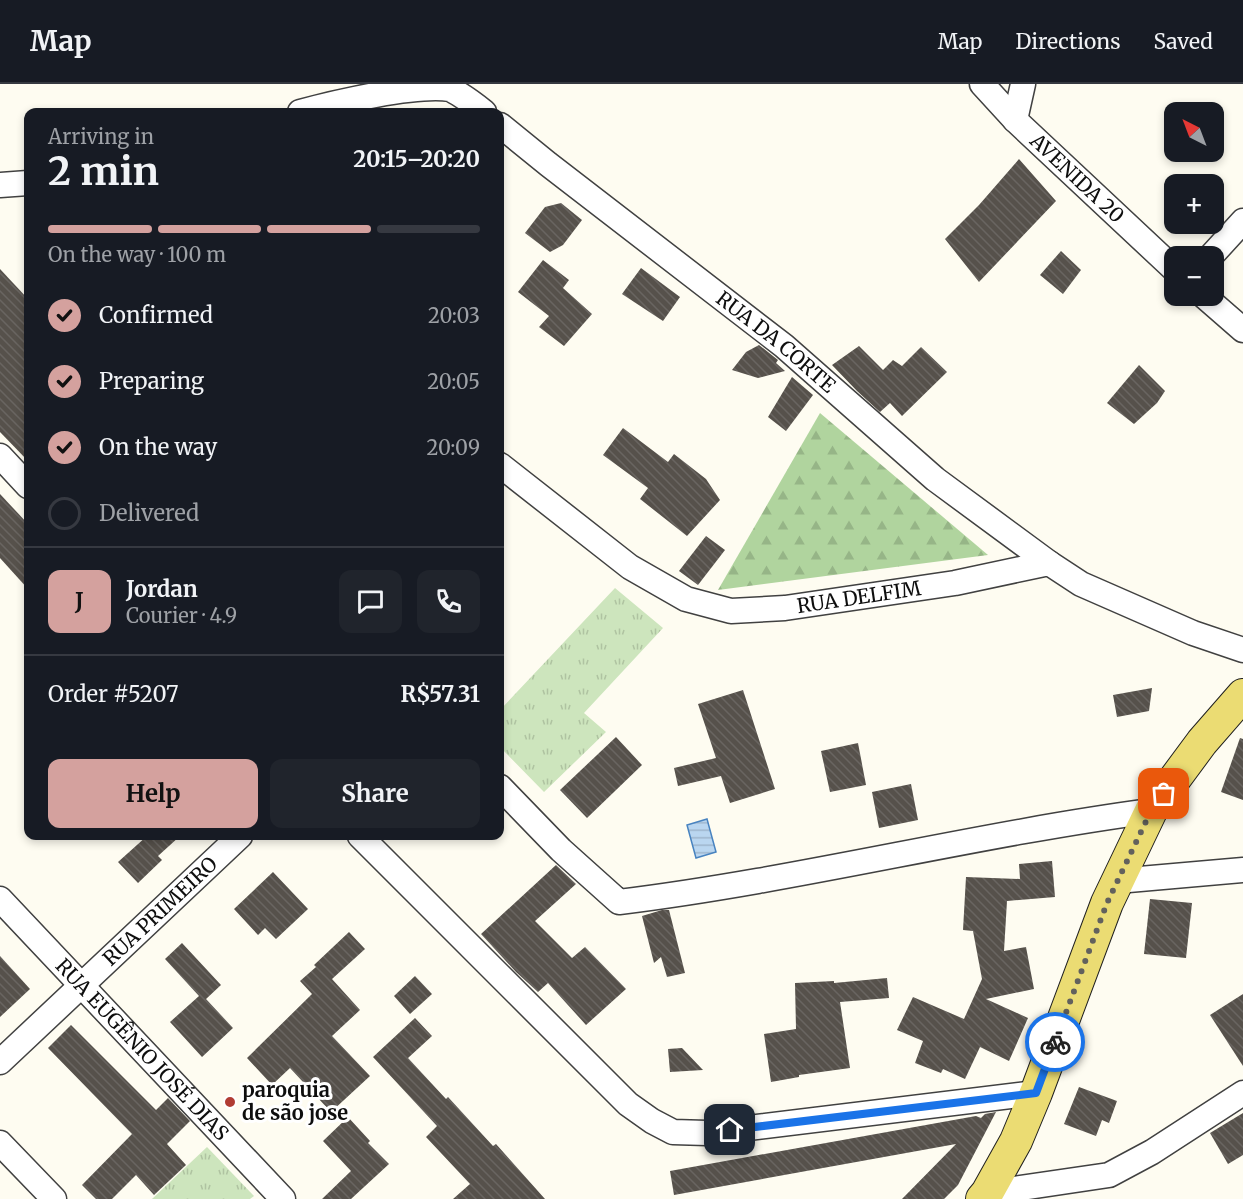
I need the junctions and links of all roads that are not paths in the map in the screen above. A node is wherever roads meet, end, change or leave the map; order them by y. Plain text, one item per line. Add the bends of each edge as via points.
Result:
1 (981, 84) edge
2 (1023, 84) edge
3 (383, 86) edge
4 (313, 108) edge
5 (478, 108) edge
6 (1015, 120) junction
7 (504, 128) edge
8 (24, 183) edge
9 (0, 185) edge
10 (1243, 221) edge
11 (1220, 246) edge
12 (1164, 260) edge
13 (1215, 306) edge
14 (1243, 330) edge
15 (0, 456) edge
16 (504, 468) edge
17 (24, 482) edge
18 (1048, 563) junction
19 (1243, 650) edge
20 (1243, 695) edge
21 (504, 791) edge
22 (1151, 811) junction
23 (236, 840) edge
24 (364, 840) edge
25 (1243, 870) edge
26 (1117, 881) junction
27 (0, 899) edge
28 (81, 986) junction
29 (0, 1062) edge
30 (1036, 1093) junction
31 (1243, 1093) edge
32 (0, 1143) edge
33 (984, 1196) edge
34 (54, 1199) edge
35 (283, 1199) edge

1 - 6 street, AVENIDA 20
2 - 6 street
3 - 4 street
3 - 5 street via 448,88
6 - 12 street, AVENIDA 20
7 - 18 street, RUA DA CORTE via 784,346 935,479
8 - 9 street
10 - 11 street
13 - 14 street
15 - 17 street
16 - 18 street, RUA DELFIM via 630,567 686,599 731,611 785,608 955,583
18 - 19 street via 1081,584 1193,633
20 - 22 main road
21 - 22 street via 619,902 725,887
22 - 26 main road
23 - 28 street, RUA PRIMEIRO
24 - 30 street via 628,1104 673,1132 707,1133
25 - 26 street
26 - 30 main road
27 - 28 street, RUA EUGÊNIO JOSÉ DIAS
28 - 29 street, RUA PRIMEIRO
28 - 35 street, RUA EUGÊNIO JOSÉ DIAS
30 - 33 main road via 1016,1141
31 - 33 street via 1109,1175
32 - 34 street

